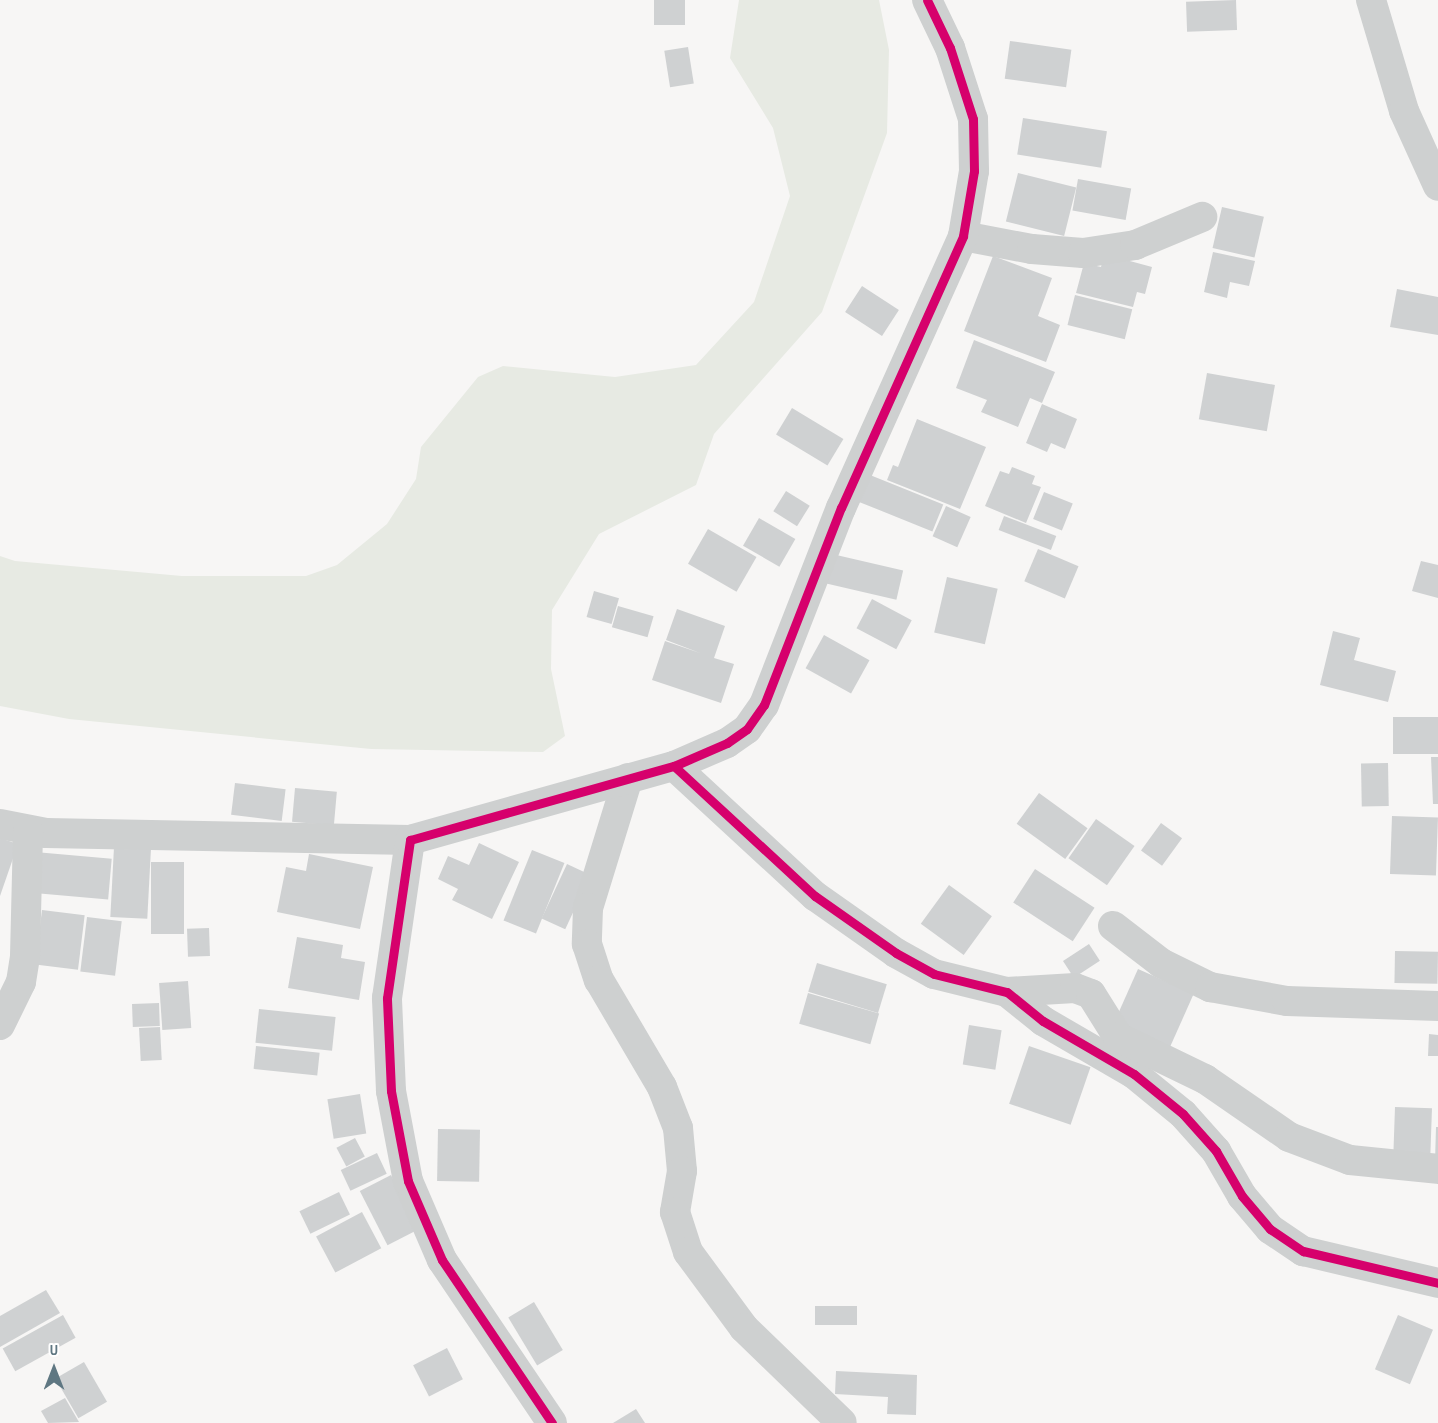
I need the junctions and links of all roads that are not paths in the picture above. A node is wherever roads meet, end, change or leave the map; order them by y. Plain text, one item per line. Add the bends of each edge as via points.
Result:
1 (927, 0) edge
2 (1371, 0) edge
3 (1438, 186) edge
4 (1202, 217) dead end
5 (963, 236) junction
6 (674, 766) junction
7 (628, 778) junction
8 (14, 827) edge
9 (410, 840) junction
10 (1113, 926) dead end
11 (1007, 992) junction
12 (1438, 1005) edge
13 (0, 1025) edge
14 (1438, 1169) edge
15 (1438, 1283) edge
16 (552, 1423) edge
17 (842, 1423) edge

1 - 5 street via 950,48 973,119 975,171
2 - 3 street via 1404,111
4 - 5 street via 1135,245 1083,253 1032,249
5 - 6 street via 841,508 764,705 747,729 727,743
6 - 7 street
6 - 11 street via 766,854 855,926 934,974
7 - 9 street
7 - 17 street via 588,908 587,944 599,980 662,1087 678,1128 682,1171 675,1212 688,1252 744,1328
8 - 9 street
8 - 13 street via 23,965 21,982
9 - 16 street via 387,998 391,1091 408,1181 442,1260
10 - 12 street via 1161,963 1210,987 1287,1000
11 - 14 street via 1074,988 1091,994 1118,1037 1205,1078 1289,1137 1350,1160
11 - 15 street via 1043,1021 1134,1074 1183,1114 1216,1151 1242,1196 1270,1229 1303,1251

